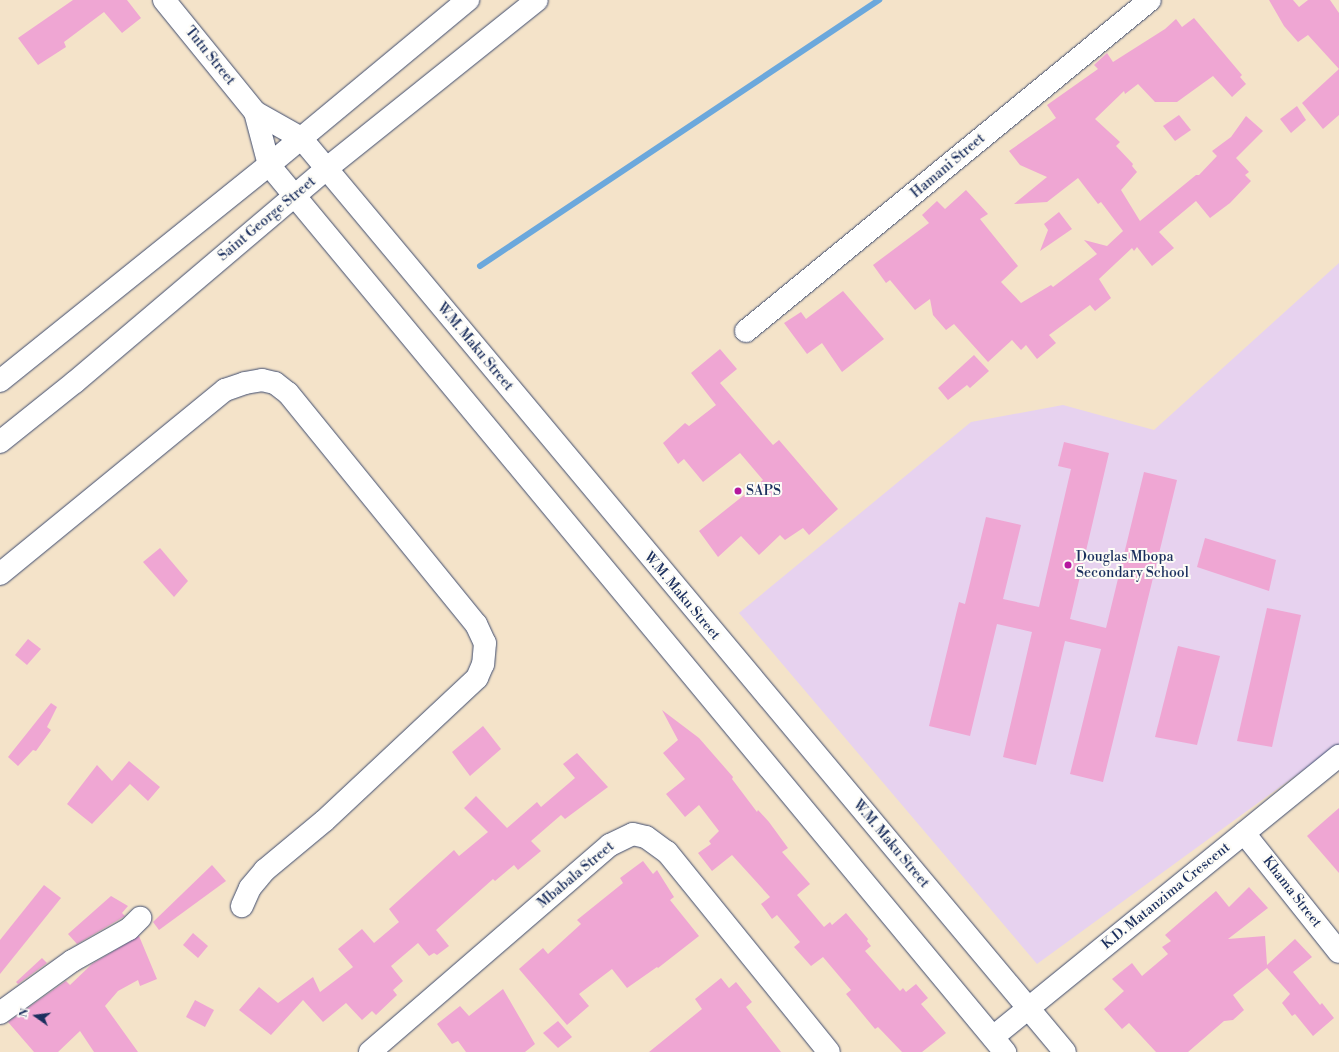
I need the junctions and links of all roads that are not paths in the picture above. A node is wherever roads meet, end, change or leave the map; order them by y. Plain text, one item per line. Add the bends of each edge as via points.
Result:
1 (164, 0) edge
2 (468, 0) edge
3 (537, 0) edge
4 (1150, 0) edge
5 (255, 112) junction
6 (301, 138) junction
7 (269, 165) junction
8 (326, 169) junction
9 (297, 196) junction
10 (746, 331) dead end
11 (0, 381) edge
12 (0, 442) edge
13 (0, 574) edge
14 (1339, 756) edge
15 (1244, 833) junction
16 (242, 906) dead end
17 (140, 918) dead end
18 (1339, 952) edge
19 (1029, 1008) junction
20 (0, 1013) edge
21 (999, 1044) edge
22 (370, 1052) edge
23 (829, 1052) edge
24 (1065, 1052) edge

1 - 5 street, Tutu Street
2 - 6 street
3 - 8 street, Saint George Street
4 - 10 street, Hamani Street
5 - 6 street, Tutu Street
5 - 7 street, Tutu Street
6 - 7 street
6 - 8 street, W.M. Maku Street
7 - 9 street
7 - 11 street
8 - 9 street, Saint George Street
8 - 19 street, W.M. Maku Street
9 - 12 street, Saint George Street
9 - 21 street
13 - 16 street via 225,390 262,380 275,382 288,393 476,624 485,643 483,664 476,678 324,821 261,874 250,888
14 - 15 street, K.D. Matanzima Crescent
15 - 18 street, Khama Street
15 - 19 street, K.D. Matanzima Crescent
17 - 20 street via 129,929 72,961
19 - 21 street, K.D. Matanzima Crescent
19 - 24 street, W.M. Maku Street
22 - 23 street, Mbabala Street via 610,845 633,834 646,837 667,852

